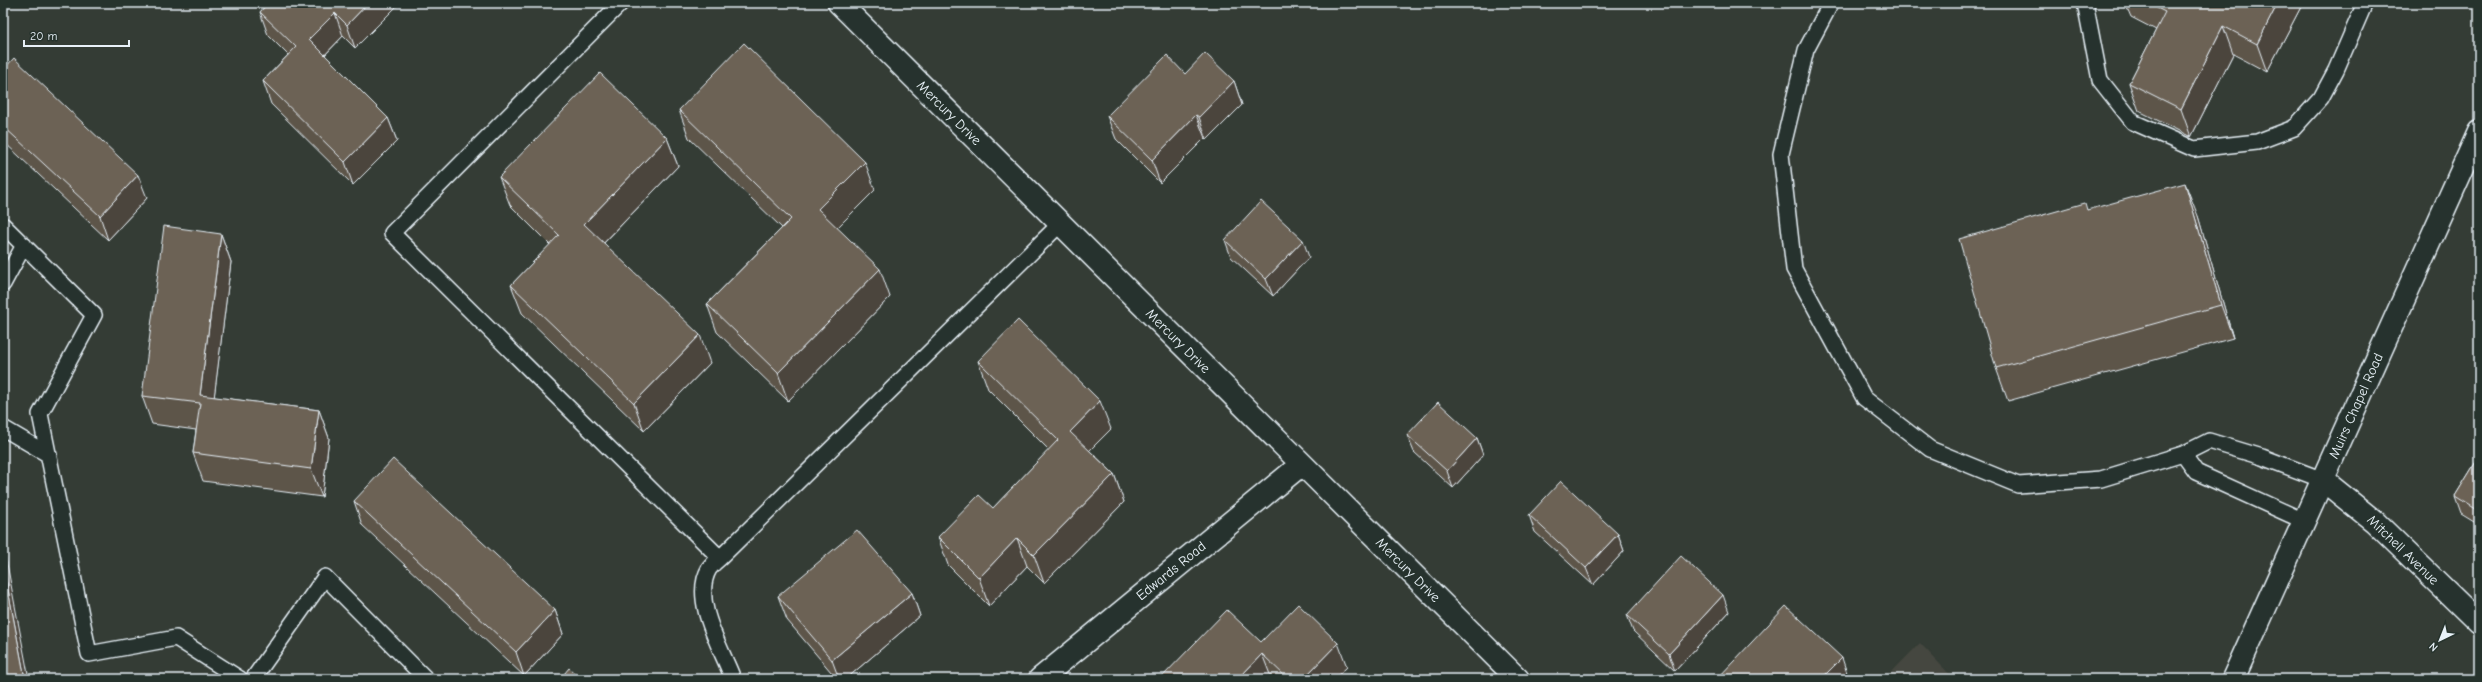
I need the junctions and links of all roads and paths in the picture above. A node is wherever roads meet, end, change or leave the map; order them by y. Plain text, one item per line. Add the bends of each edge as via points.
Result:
1 (621, 3) edge
2 (839, 3) edge
3 (1831, 3) edge
4 (2085, 3) edge
5 (2365, 3) edge
6 (2479, 132) edge
7 (1060, 224) junction
8 (3, 225) edge
9 (24, 245) junction
10 (3, 284) edge
11 (3, 428) edge
12 (2183, 454) junction
13 (49, 455) junction
14 (1302, 464) junction
15 (2323, 480) junction
16 (2304, 521) junction
17 (720, 558) junction
18 (2479, 623) edge
19 (240, 679) edge
20 (253, 679) edge
21 (426, 679) edge
22 (733, 679) edge
23 (1040, 679) edge
24 (1518, 679) edge
25 (2233, 679) edge

1 - 17 lane via 392,233
2 - 7 street, Mercury Drive
3 - 12 lane via 1806,50 1781,154 1794,268 1864,398 1930,449 2018,485 2101,479
4 - 5 lane via 2100,80 2133,122 2194,149 2257,142 2294,128 2321,98
6 - 15 street, Muirs Chapel Road
7 - 14 street, Mercury Drive
7 - 17 lane
8 - 9 lane
9 - 10 lane
9 - 13 lane via 94,315 40,414
11 - 13 lane
12 - 15 lane via 2209,441 2262,457
12 - 16 lane via 2196,472
13 - 19 lane via 89,654 176,638
14 - 23 street, Edwards Road
14 - 24 street, Mercury Drive
15 - 16 street, Muirs Chapel Road
15 - 18 street, Mitchell Avenue via 2375,522
16 - 25 street, Muirs Chapel Road
17 - 22 lane via 709,570 703,593 704,604
20 - 21 lane via 324,577

